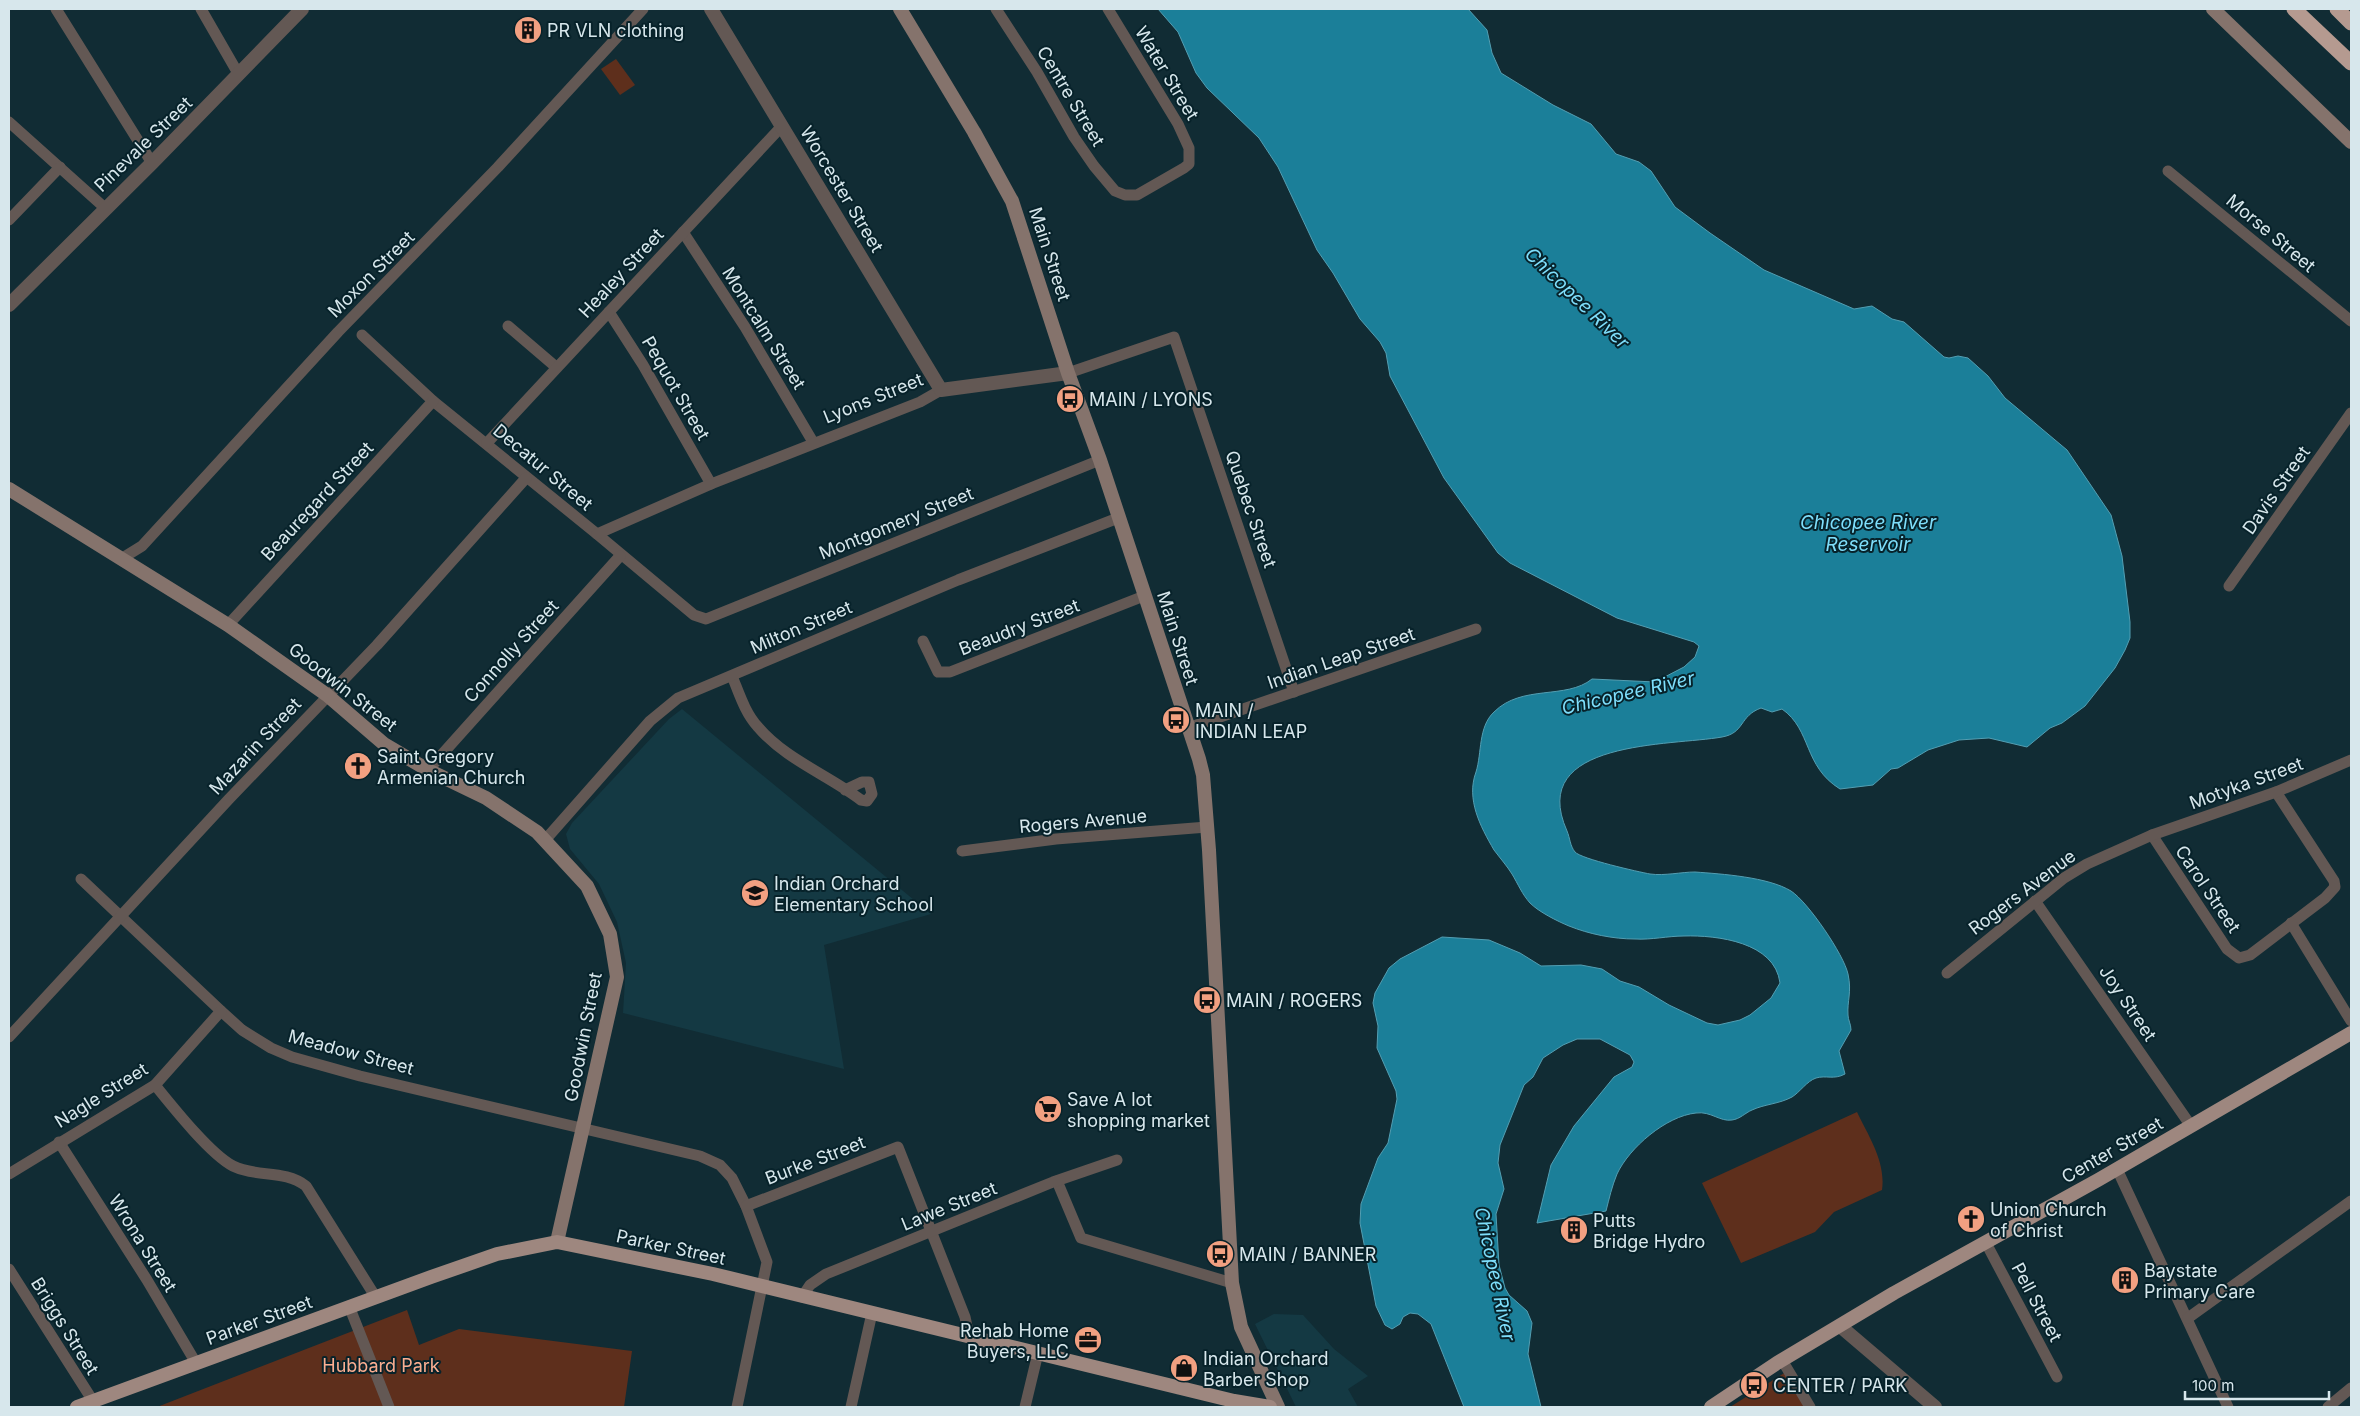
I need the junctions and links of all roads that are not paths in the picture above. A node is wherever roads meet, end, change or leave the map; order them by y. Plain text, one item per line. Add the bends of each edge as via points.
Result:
1 (56, 9) edge
2 (201, 9) edge
3 (302, 9) edge
4 (643, 9) edge
5 (711, 9) edge
6 (900, 9) edge
7 (996, 9) edge
8 (1108, 9) edge
9 (2213, 9) edge
10 (2294, 9) edge
11 (2337, 9) edge
12 (2351, 23) edge
13 (2351, 63) edge
14 (239, 75) junction
15 (9, 122) edge
16 (782, 126) junction
17 (2351, 142) edge
18 (1190, 157) joint
19 (152, 163) junction
20 (60, 167) junction
21 (2168, 171) dead end
22 (105, 208) junction
23 (9, 220) edge
24 (683, 232) junction
25 (9, 305) edge
26 (609, 312) junction
27 (2351, 321) edge
28 (508, 326) dead end
29 (362, 336) dead end
30 (1174, 337) joint
31 (556, 367) junction
32 (1068, 373) junction
33 (941, 390) junction
34 (433, 401) junction
35 (2351, 413) edge
36 (814, 442) junction
37 (487, 443) junction
38 (1100, 460) junction
39 (526, 478) junction
40 (710, 484) junction
41 (9, 489) edge
42 (1118, 518) junction
43 (597, 534) junction
44 (620, 556) junction
45 (121, 559) junction
46 (2229, 586) dead end
47 (1144, 596) junction
48 (706, 619) joint
49 (228, 625) junction
50 (1476, 629) dead end
51 (923, 641) dead end
52 (732, 676) junction
53 (1294, 692) junction
54 (326, 695) junction
55 (1188, 728) junction
56 (2351, 760) edge
57 (428, 770) junction
58 (845, 790) dead end
59 (2276, 792) junction
60 (1207, 827) junction
61 (2152, 835) junction
62 (546, 839) junction
63 (962, 851) dead end
64 (81, 879) dead end
65 (2035, 901) junction
66 (121, 917) junction
67 (2291, 923) junction
68 (1947, 973) dead end
69 (221, 1012) junction
70 (2351, 1021) edge
71 (2351, 1033) edge
72 (9, 1037) edge
73 (155, 1085) junction
74 (2191, 1126) junction
75 (584, 1128) junction
76 (59, 1142) junction
77 (1117, 1160) dead end
78 (2118, 1169) junction
79 (9, 1174) edge
80 (1056, 1181) junction
81 (2351, 1201) edge
82 (746, 1206) junction
83 (932, 1232) junction
84 (556, 1242) junction
85 (1986, 1243) junction
86 (9, 1269) edge
87 (1232, 1283) junction
88 (764, 1288) junction
89 (375, 1296) junction
90 (802, 1297) junction
91 (349, 1306) junction
92 (872, 1313) junction
93 (2188, 1318) junction
94 (1840, 1326) junction
95 (969, 1336) junction
96 (1038, 1353) junction
97 (1782, 1360) junction
98 (196, 1363) junction
99 (2057, 1377) dead end
100 (2351, 1388) edge
101 (93, 1401) junction
102 (1235, 1405) edge
103 (78, 1407) edge
104 (389, 1407) edge
105 (737, 1407) edge
106 (851, 1407) edge
107 (1025, 1407) edge
108 (1270, 1407) edge
109 (1278, 1407) edge
110 (1711, 1407) edge
111 (1810, 1407) edge
112 (1935, 1407) edge
113 (2228, 1407) edge
114 (2328, 1407) edge

1 - 19 street
2 - 14 street
3 - 14 street, Pinevale Street
4 - 45 street, Moxon Street via 498,168 338,332 142,546
5 - 16 street, Worcester Street
6 - 32 main road, Main Street via 1012,201
7 - 18 street, Centre Street via 1089,159 1115,191 1137,195 1184,168
8 - 18 street, Water Street via 1178,124 1190,148
9 - 17 main road
10 - 13 highway
11 - 12 highway
14 - 19 street, Pinevale Street
15 - 20 street
16 - 24 street, Healey Street
16 - 33 street, Worcester Street
19 - 22 street, Pinevale Street
20 - 22 street
20 - 23 street
21 - 27 street, Morse Street
22 - 25 street, Pinevale Street
24 - 26 street, Healey Street
24 - 36 street, Montcalm Street
26 - 31 street, Healey Street
26 - 40 street, Pequot Street
28 - 31 street
29 - 34 street, Decatur Street
30 - 32 street, Lyons Street
30 - 53 street, Quebec Street
31 - 37 street, Healey Street
32 - 33 street, Lyons Street
32 - 38 main road, Main Street
33 - 36 street, Lyons Street via 920,402
34 - 37 street, Decatur Street
34 - 49 street, Beauregard Street
35 - 46 street, Davis Street
36 - 40 street, Lyons Street
37 - 39 street, Decatur Street
38 - 42 main road, Main Street
38 - 48 street, Montgomery Street
39 - 43 street, Decatur Street
39 - 54 street, Mazarin Street via 377,644
40 - 43 street, Lyons Street
41 - 45 main road, Goodwin Street
42 - 47 main road, Main Street
42 - 52 street, Milton Street via 951,583
43 - 44 street, Decatur Street
44 - 48 street, Decatur Street via 694,615
44 - 57 street, Connolly Street
45 - 49 main road, Goodwin Street
47 - 51 street, Beaudry Street via 950,672 938,672
47 - 55 main road, Main Street
49 - 54 main road, Goodwin Street
50 - 53 street, Indian Leap Street
52 - 58 street via 757,727 807,766
52 - 62 street, Milton Street via 685,694 656,715
53 - 55 street, Indian Leap Street
54 - 57 main road, Goodwin Street via 384,744
54 - 66 street, Mazarin Street
55 - 60 main road, Main Street via 1203,775
56 - 59 street, Motyka Street
57 - 62 main road, Goodwin Street via 486,798
59 - 61 street, Motyka Street
59 - 67 street via 2335,887
60 - 63 street, Rogers Avenue via 1056,839
60 - 87 main road, Main Street
61 - 65 street, Rogers Avenue via 2086,864
61 - 67 street, Carol Street via 2227,949 2239,958 2250,955
62 - 75 main road, Goodwin Street via 587,886 610,934 617,977
64 - 66 street, Meadow Street
65 - 68 street, Rogers Avenue
65 - 74 street, Joy Street
66 - 69 street, Meadow Street
66 - 72 street, Mazarin Street
67 - 70 street
69 - 73 street, Nagle Street
69 - 75 street, Meadow Street via 248,1034 292,1057
71 - 74 main road, Center Street
73 - 76 street, Nagle Street
73 - 89 street via 217,1154 233,1166 287,1176 306,1186
74 - 78 main road, Center Street
75 - 82 street, Meadow Street via 712,1160 732,1178
75 - 84 main road, Goodwin Street
76 - 79 street, Nagle Street
76 - 98 street, Wrona Street
77 - 80 street, Lawe Street
78 - 85 main road, Center Street
78 - 93 street
80 - 83 street, Lawe Street
80 - 87 street via 1081,1238
81 - 93 street
82 - 83 street, Burke Street via 898,1147
82 - 88 street, Meadow Street via 768,1262
83 - 90 street, Lawe Street via 826,1274 810,1285
83 - 95 street via 965,1317
84 - 88 main road, Parker Street via 713,1274
84 - 89 main road, Parker Street via 497,1254
85 - 94 main road, Center Street
85 - 99 street, Pell Street
86 - 101 street, Briggs Street
87 - 109 main road, Main Street via 1241,1327
88 - 90 main road, Parker Street
88 - 105 street, Meadow Street
89 - 91 main road, Parker Street
90 - 92 main road, Parker Street
91 - 98 main road, Parker Street
91 - 104 street
92 - 95 main road, Parker Street
92 - 106 street
93 - 113 street
94 - 97 main road, Center Street
94 - 112 street
95 - 96 main road, Parker Street
96 - 102 main road, Parker Street
96 - 107 street
97 - 110 main road, Center Street
97 - 111 street
98 - 101 main road, Parker Street
100 - 114 street
101 - 103 main road, Parker Street
102 - 108 main road, Parker Street

